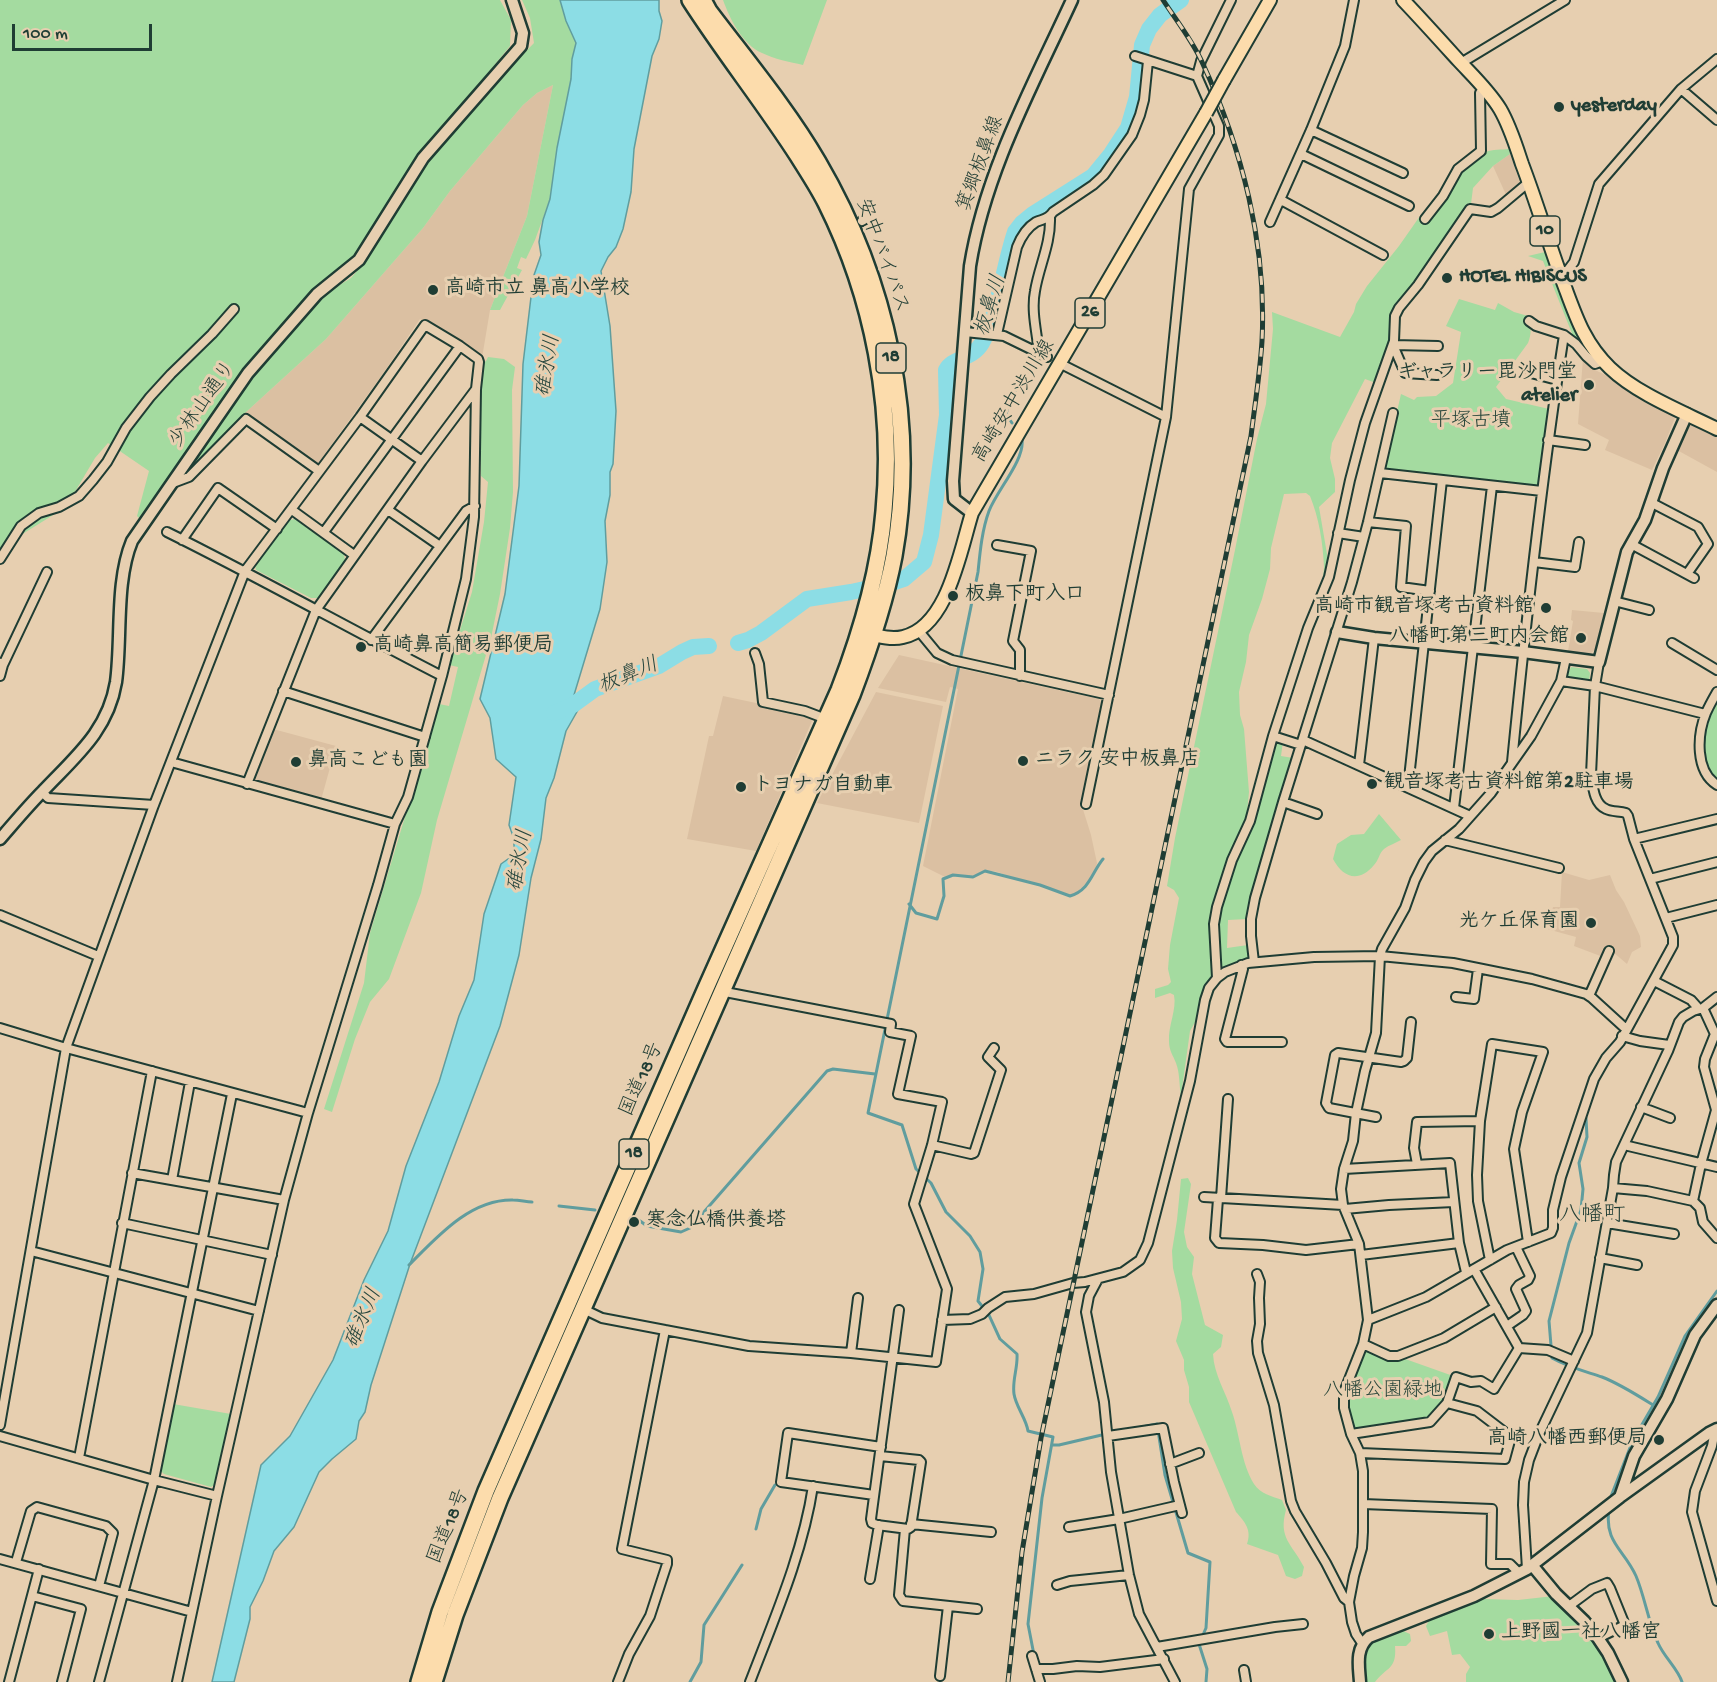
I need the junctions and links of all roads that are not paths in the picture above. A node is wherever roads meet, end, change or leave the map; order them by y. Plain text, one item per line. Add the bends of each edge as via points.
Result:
1 (512, 0) edge
2 (690, 0) edge
3 (703, 0) edge
4 (1072, 0) edge
5 (1231, 0) edge
6 (1270, 0) edge
7 (1354, 0) edge
8 (1403, 0) edge
9 (1565, 0) edge
10 (1135, 56) dead end
11 (1717, 59) edge
12 (1147, 60) junction
13 (1461, 63) junction
14 (1197, 76) junction
15 (1484, 88) junction
16 (1681, 89) junction
17 (1717, 120) edge
18 (1311, 130) junction
19 (1301, 154) junction
20 (1403, 173) dead end
21 (1529, 182) junction
22 (1281, 200) junction
23 (1409, 206) dead end
24 (1050, 217) junction
25 (1425, 219) dead end
26 (1270, 222) dead end
27 (1383, 255) dead end
28 (1559, 273) junction
29 (234, 309) dead end
30 (1529, 321) dead end
31 (965, 332) junction
32 (993, 334) junction
33 (1564, 335) junction
34 (1393, 345) junction
35 (460, 346) junction
36 (1438, 346) dead end
37 (1603, 361) junction
38 (1063, 365) dead end
39 (1532, 373) dead end
40 (1437, 375) dead end
41 (1557, 380) junction
42 (476, 389) junction
43 (1393, 413) dead end
44 (1687, 414) junction
45 (360, 417) junction
46 (1166, 417) junction
47 (1717, 429) edge
48 (391, 439) junction
49 (1548, 440) junction
50 (1585, 445) dead end
51 (422, 461) junction
52 (319, 471) junction
53 (1380, 473) junction
54 (1442, 480) junction
55 (171, 483) junction
56 (1492, 486) junction
57 (1542, 491) junction
58 (1652, 503) junction
59 (475, 506) junction
60 (292, 510) junction
61 (388, 510) junction
62 (972, 513) junction
63 (1368, 522) junction
64 (277, 529) junction
65 (167, 532) dead end
66 (324, 532) junction
67 (1338, 533) junction
68 (1364, 537) junction
69 (182, 540) junction
70 (1579, 542) dead end
71 (1631, 543) junction
72 (997, 544) dead end
73 (440, 546) junction
74 (354, 555) junction
75 (0, 559) edge
76 (1534, 562) junction
77 (245, 571) junction
78 (47, 572) dead end
79 (1430, 591) junction
80 (1614, 601) junction
81 (316, 610) junction
82 (1649, 610) dead end
83 (918, 630) junction
84 (1337, 632) junction
85 (866, 633) junction
86 (1374, 638) junction
87 (371, 640) junction
88 (1423, 643) junction
89 (1672, 643) dead end
90 (1473, 648) junction
91 (1523, 652) junction
92 (755, 653) dead end
93 (1566, 658) junction
94 (1599, 662) junction
95 (2, 664) edge
96 (1717, 670) edge
97 (0, 676) edge
98 (442, 676) junction
99 (1020, 676) junction
100 (1561, 681) junction
101 (1595, 686) junction
102 (283, 691) junction
103 (1717, 692) edge
104 (1108, 695) junction
105 (1705, 714) junction
106 (826, 719) junction
107 (1274, 736) junction
108 (425, 737) junction
109 (1302, 742) junction
110 (171, 762) junction
111 (1512, 763) junction
112 (1359, 765) junction
113 (247, 784) junction
114 (1717, 785) edge
115 (1408, 787) junction
116 (42, 792) junction
117 (1283, 802) junction
118 (1086, 804) dead end
119 (154, 805) junction
120 (1454, 808) junction
121 (1317, 814) dead end
122 (1470, 816) junction
123 (1717, 819) edge
124 (395, 824) junction
125 (0, 839) edge
126 (1634, 839) junction
127 (1445, 840) junction
128 (1717, 862) edge
129 (1559, 868) dead end
130 (1650, 879) junction
131 (1717, 905) edge
132 (0, 915) edge
133 (1666, 918) junction
134 (1609, 951) dead end
135 (98, 956) junction
136 (1380, 956) junction
137 (1254, 962) junction
138 (1241, 965) junction
139 (1478, 969) junction
140 (1217, 978) junction
141 (1654, 981) junction
142 (714, 989) junction
143 (1456, 996) dead end
144 (1589, 996) junction
145 (1717, 997) edge
146 (1701, 1009) junction
147 (1411, 1022) dead end
148 (0, 1028) edge
149 (1624, 1033) junction
150 (1282, 1042) dead end
151 (1669, 1045) junction
152 (66, 1048) junction
153 (994, 1048) dead end
154 (1370, 1058) junction
155 (152, 1071) junction
156 (190, 1082) junction
157 (232, 1094) junction
158 (1228, 1099) dead end
159 (1641, 1107) junction
160 (308, 1113) junction
161 (1356, 1113) junction
162 (1376, 1117) dead end
163 (1670, 1118) dead end
164 (1480, 1121) junction
165 (1714, 1129) edge
166 (1623, 1144) junction
167 (932, 1145) junction
168 (1416, 1164) junction
169 (1701, 1164) junction
170 (1717, 1167) edge
171 (1344, 1169) junction
172 (132, 1173) junction
173 (172, 1180) junction
174 (213, 1188) junction
175 (1613, 1188) junction
176 (1204, 1197) dead end
177 (1219, 1199) junction
178 (284, 1200) junction
179 (1693, 1201) junction
180 (1454, 1202) junction
181 (1344, 1207) junction
182 (122, 1223) junction
183 (1607, 1223) junction
184 (1674, 1234) dead end
185 (1717, 1238) edge
186 (204, 1241) junction
187 (1528, 1242) junction
188 (1459, 1243) junction
189 (1359, 1244) junction
190 (1516, 1247) junction
191 (31, 1251) junction
192 (272, 1255) junction
193 (1361, 1255) junction
194 (1600, 1257) junction
195 (1490, 1260) junction
196 (1636, 1265) dead end
197 (1470, 1271) junction
198 (113, 1273) junction
199 (1257, 1274) dead end
200 (1098, 1279) junction
201 (192, 1294) junction
202 (858, 1298) dead end
203 (569, 1303) junction
204 (1717, 1305) edge
205 (1496, 1307) junction
206 (583, 1309) junction
207 (899, 1310) dead end
208 (259, 1311) junction
209 (942, 1320) junction
210 (1368, 1320) junction
211 (1507, 1326) junction
212 (665, 1330) junction
213 (1363, 1344) junction
214 (1519, 1348) junction
215 (851, 1353) junction
216 (894, 1357) junction
217 (1574, 1360) junction
218 (1447, 1403) junction
219 (0, 1425) edge
220 (1716, 1429) edge
221 (1351, 1434) junction
222 (0, 1436) edge
223 (1108, 1436) junction
224 (881, 1452) junction
225 (1199, 1453) dead end
226 (1360, 1453) junction
227 (79, 1458) junction
228 (1170, 1464) junction
229 (154, 1480) junction
230 (813, 1486) junction
231 (874, 1495) junction
232 (217, 1496) junction
233 (1620, 1497) junction
234 (1363, 1504) junction
235 (1119, 1519) junction
236 (879, 1526) junction
237 (908, 1527) junction
238 (1069, 1527) dead end
239 (991, 1532) dead end
240 (0, 1559) edge
241 (16, 1562) junction
242 (39, 1569) junction
243 (1526, 1569) junction
244 (1129, 1575) junction
245 (870, 1579) dead end
246 (1057, 1585) dead end
247 (99, 1586) junction
248 (123, 1592) junction
249 (32, 1596) junction
250 (1717, 1601) edge
251 (1349, 1602) junction
252 (948, 1606) junction
253 (1569, 1606) junction
254 (977, 1609) dead end
255 (192, 1612) junction
256 (1303, 1624) dead end
257 (1598, 1638) junction
258 (1362, 1643) junction
259 (1157, 1647) junction
260 (1032, 1656) dead end
261 (1164, 1659) junction
262 (1036, 1669) junction
263 (1244, 1670) dead end
264 (940, 1676) dead end
265 (0, 1680) edge
266 (9, 1682) edge
267 (62, 1682) edge
268 (99, 1682) edge
269 (177, 1682) edge
270 (419, 1682) edge
271 (434, 1682) edge
272 (618, 1682) edge
273 (750, 1682) edge
274 (1040, 1682) edge
275 (1175, 1682) edge
276 (1246, 1682) edge
277 (1360, 1682) edge
278 (1622, 1682) edge

1 - 55 street, 少林山通り via 523,33 521,46 423,158 359,260 317,294 248,372
2 - 85 highway, 安中バイパス / 18 via 787,139 826,203 855,272 868,318 883,392 887,480
3 - 85 highway, 安中バイパス / 18 via 817,161 866,265 881,310 900,408 902,493 887,589
4 - 31 street, 箕郷板鼻線 via 1006,145 989,194 973,247
5 - 14 street
6 - 62 main road, 高崎安中渋川線 / 26, bridge
7 - 18 street via 1345,46
8 - 13 main road, 10
9 - 13 street
10 - 12 street
11 - 16 street
12 - 14 street
12 - 24 street via 1144,100 1132,135 1104,175
13 - 15 main road, 10
14 - 46 street via 1219,126 1219,135 1189,189
15 - 21 main road, 10 via 1501,110
15 - 25 street via 1480,93 1481,151 1458,169
16 - 17 street
16 - 28 street via 1599,184 1574,262
18 - 19 street
18 - 20 street
19 - 22 street
19 - 23 street
21 - 28 main road, 10
21 - 34 street via 1491,212 1470,209 1399,308
22 - 26 street
22 - 27 street
24 - 32 street via 1030,226 1021,238
24 - 32 street via 1034,300 1043,355
28 - 37 main road, 10 via 1585,337
29 - 75 street via 150,397 79,496 39,513 21,526
30 - 33 street
31 - 32 street
31 - 62 street, 箕郷板鼻線 via 954,499
33 - 37 street via 1595,364
33 - 41 street
34 - 36 street
34 - 40 street via 1405,373
34 - 67 street via 1365,423
35 - 42 street via 479,362
35 - 45 street via 425,325
35 - 48 street
37 - 44 main road, 10 via 1624,379
38 - 46 street
39 - 41 street
41 - 49 street
42 - 51 street
42 - 59 street
43 - 53 street
44 - 47 main road, 10
44 - 58 street
45 - 48 street
45 - 52 street
46 - 104 street
48 - 51 street
48 - 66 street
49 - 50 street
49 - 57 street
51 - 61 street
52 - 55 street via 246,419 189,477
52 - 60 street
53 - 54 street
53 - 63 street
54 - 56 street
54 - 79 street
55 - 116 street, 少林山通り via 140,527 127,554 116,682 107,712 88,744
56 - 57 street
56 - 90 street
57 - 76 street
58 - 71 street
58 - 71 street via 1698,526 1708,544 1690,576
59 - 73 street via 466,511
59 - 98 street via 466,579
60 - 64 street
60 - 66 street
61 - 73 street
61 - 74 street
62 - 83 main road, 高崎安中渋川線 / 26 via 944,600
63 - 68 street
63 - 79 street via 1406,526 1401,587
64 - 69 street via 218,488
64 - 77 street
65 - 69 street
66 - 74 street
67 - 68 street
67 - 107 street via 1329,577 1308,628
68 - 84 street
69 - 77 street
70 - 76 street via 1575,567
71 - 80 street
72 - 99 street via 1031,551 1013,641 1020,650
73 - 87 street
74 - 81 street
76 - 91 street
77 - 81 street
77 - 110 street
78 - 95 street
79 - 88 street
80 - 82 street
80 - 94 street
81 - 87 street
81 - 102 street
83 - 85 main road via 902,638
83 - 99 street via 944,657
84 - 86 street
84 - 109 street
85 - 106 highway, 国道18号 / 18
85 - 142 highway, 国道18号 / 18 via 852,695
86 - 88 street
86 - 112 street
87 - 98 street
88 - 90 street
88 - 115 street
89 - 96 street
90 - 91 street
90 - 120 street
91 - 93 street
91 - 111 street
92 - 106 street via 763,702
93 - 94 street
93 - 100 street
94 - 101 street
95 - 97 street
98 - 108 street
99 - 104 street
100 - 101 street
100 - 111 street
101 - 105 street
101 - 126 street via 1592,784 1599,804 1628,816
102 - 108 street
102 - 113 street
103 - 105 street
104 - 118 street
105 - 114 street via 1700,751 1704,769
106 - 142 highway, 国道18号 / 18
107 - 109 street
107 - 140 street via 1250,821 1217,907
108 - 124 street via 408,797
109 - 112 street
109 - 117 street
110 - 113 street
110 - 119 street
111 - 122 street
112 - 115 street
113 - 124 street
115 - 120 street
116 - 119 street via 48,798
116 - 125 street, 少林山通り
117 - 121 street
117 - 137 street via 1253,908
119 - 135 street
120 - 122 street
122 - 127 street
123 - 126 street
124 - 160 street
126 - 130 street
127 - 129 street
127 - 136 street via 1424,862 1406,908
128 - 130 street
130 - 133 street
131 - 133 street
132 - 135 street
133 - 141 street via 1674,945
134 - 144 street
135 - 152 street
136 - 137 street
136 - 139 street
136 - 154 street via 1376,1033
137 - 138 street
138 - 140 street
138 - 150 street via 1225,1039
139 - 143 street via 1474,999
139 - 144 street via 1532,979
140 - 200 street via 1205,1000 1190,1081 1145,1252 1131,1268
141 - 146 street via 1691,999
141 - 149 street
142 - 167 street via 891,1024 890,1032 911,1036 898,1094 942,1102
142 - 203 highway, 国道18号 / 18
142 - 206 highway, 国道18号 / 18
144 - 149 street
145 - 146 street
146 - 151 street via 1683,1017
146 - 165 street via 1715,1034 1704,1066 1716,1110
147 - 154 street via 1404,1061
148 - 152 street
149 - 151 street via 1640,1041
149 - 187 street via 1594,1079 1561,1177 1551,1233
151 - 159 street
152 - 155 street
152 - 191 street
153 - 167 street via 988,1057 1001,1070 974,1153
154 - 161 street
154 - 161 street via 1335,1055 1326,1103 1329,1108
155 - 156 street
155 - 172 street
156 - 157 street
156 - 173 street
157 - 160 street
157 - 174 street
158 - 177 street
159 - 163 street
159 - 166 street
160 - 178 street
161 - 162 street
161 - 171 street
164 - 168 street via 1417,1122
164 - 187 street via 1491,1044 1543,1052 1514,1149
164 - 195 street via 1478,1201
165 - 169 street
166 - 169 street
166 - 175 street
167 - 209 street via 914,1204 947,1289
168 - 171 street
168 - 180 street via 1450,1163
169 - 170 street
169 - 179 street
171 - 181 street
172 - 173 street
172 - 182 street
173 - 174 street
174 - 178 street
174 - 186 street
175 - 179 street
175 - 183 street
176 - 177 street
177 - 181 street
177 - 189 street via 1215,1239 1219,1243 1306,1250
178 - 192 street
179 - 185 street via 1700,1208 1703,1222
180 - 181 street
180 - 188 street
181 - 189 street
182 - 186 street
182 - 198 street
183 - 184 street
183 - 194 street
186 - 192 street
186 - 201 street
187 - 190 street
188 - 193 street
188 - 197 street
189 - 193 street
190 - 195 street
190 - 211 street via 1530,1276 1516,1289 1526,1311
191 - 198 street
191 - 219 street
192 - 208 street
193 - 210 street
194 - 196 street
194 - 217 street via 1587,1333
195 - 197 street
197 - 205 street
197 - 210 street via 1426,1297
198 - 201 street
198 - 227 street
199 - 251 street via 1258,1353 1274,1405 1291,1501
200 - 209 street via 1034,1294 1012,1295 997,1300 970,1319
200 - 223 street via 1086,1312
201 - 208 street
201 - 229 street
202 - 215 street
203 - 206 street
203 - 270 highway, 国道18号 / 18 via 453,1574
204 - 233 street via 1695,1335 1667,1399 1634,1456
205 - 211 street
205 - 213 street via 1444,1338 1398,1356
206 - 212 street via 602,1318
206 - 271 highway, 国道18号 / 18 via 484,1538
207 - 216 street
208 - 232 street
209 - 216 street via 936,1362
210 - 213 street
211 - 214 street
212 - 215 street via 749,1346
212 - 272 street via 622,1549 667,1560 667,1564 651,1616
213 - 221 street via 1344,1392
214 - 217 street via 1548,1350
214 - 218 street via 1494,1389 1481,1381 1456,1377
215 - 216 street
216 - 224 street
217 - 243 street via 1529,1460 1523,1505
218 - 221 street via 1430,1422
218 - 226 street via 1477,1410 1511,1437 1505,1460
220 - 233 street
220 - 250 street via 1692,1512
221 - 226 street
222 - 227 street
223 - 228 street via 1163,1428
223 - 235 street
224 - 230 street via 788,1433 781,1482
224 - 231 street
224 - 237 street via 921,1462
225 - 228 street
226 - 234 street
227 - 229 street
228 - 235 street via 1181,1509
229 - 232 street
229 - 248 street
230 - 231 street
230 - 273 street via 784,1590
231 - 236 street via 871,1519
232 - 255 street
233 - 243 street
234 - 243 street via 1492,1509 1491,1564
234 - 251 street via 1362,1548
235 - 238 street
235 - 244 street
236 - 237 street
236 - 245 street
237 - 239 street
237 - 252 street via 899,1595 903,1601
240 - 241 street
241 - 242 street
241 - 247 street via 31,1511 37,1507 106,1526 113,1533
242 - 247 street
242 - 249 street
243 - 253 street
243 - 258 street via 1474,1596 1398,1624
244 - 246 street
244 - 259 street via 1139,1614
247 - 248 street
248 - 255 street
248 - 268 street
249 - 266 street
249 - 267 street via 81,1608
251 - 258 street via 1352,1622
252 - 254 street
252 - 264 street
253 - 257 street
253 - 257 street via 1607,1583 1626,1625
255 - 269 street
256 - 259 street
257 - 278 street
258 - 277 street via 1358,1658
259 - 261 street
260 - 262 street
261 - 262 street
261 - 275 street
262 - 274 street
263 - 276 street
265 - 266 street

